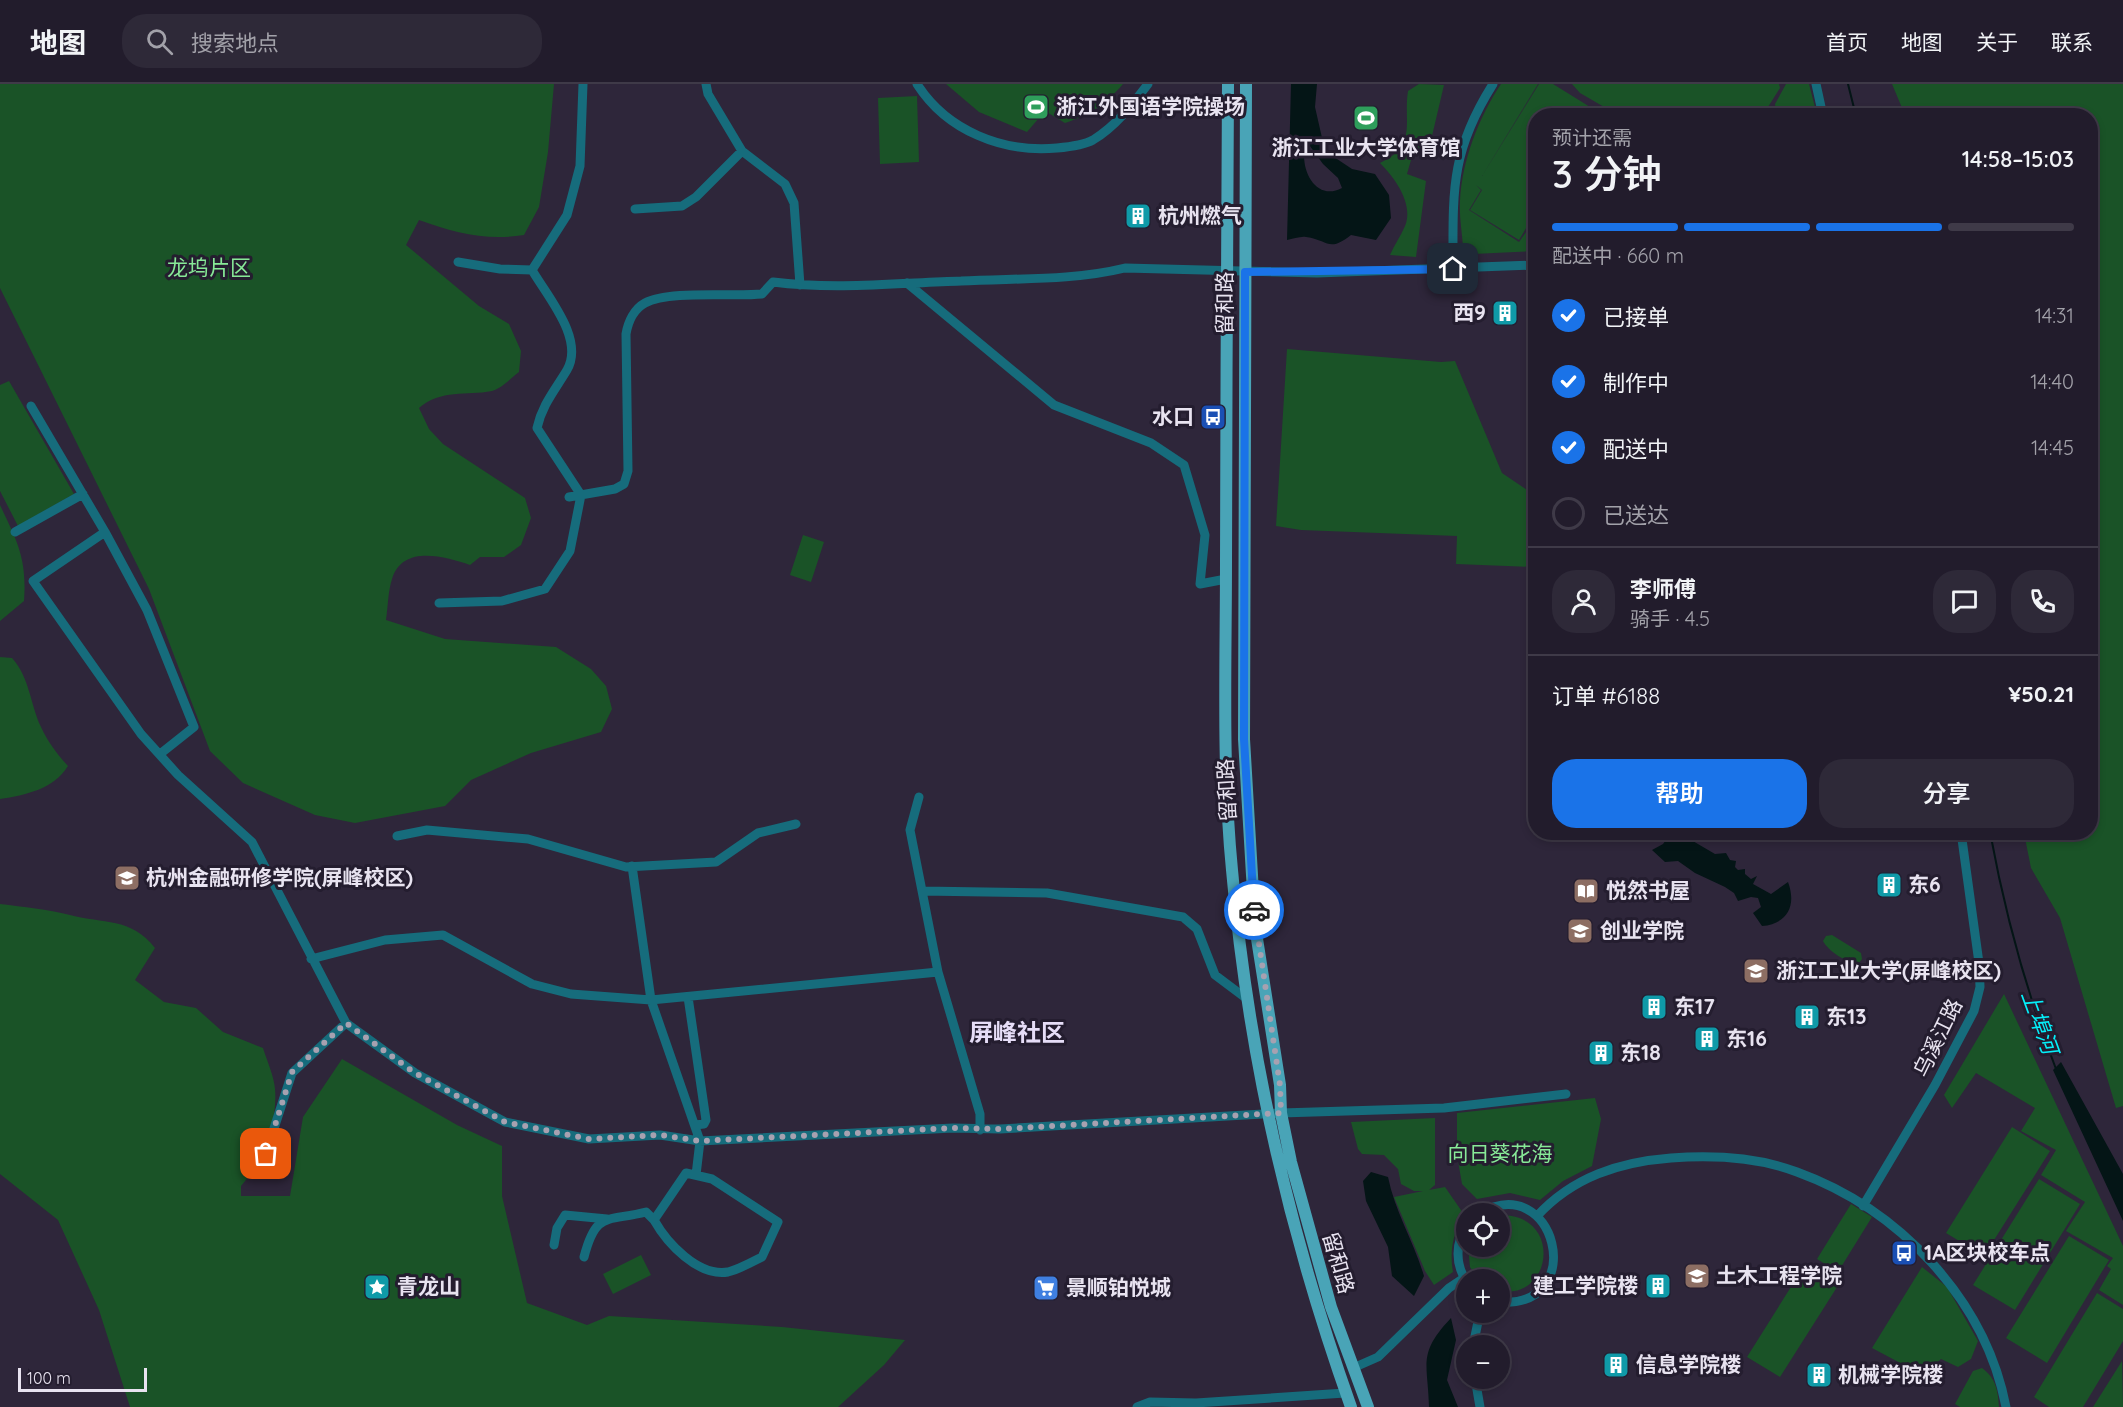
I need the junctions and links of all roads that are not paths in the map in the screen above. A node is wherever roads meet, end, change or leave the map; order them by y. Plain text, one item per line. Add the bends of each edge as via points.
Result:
1 (583, 84) edge
2 (706, 84) edge
3 (917, 84) edge
4 (1148, 84) edge
5 (1228, 84) edge
6 (1246, 84) edge
7 (1493, 84) edge
8 (1816, 84) edge
9 (1821, 108) edge
10 (742, 151) junction
11 (635, 209) dead end
12 (458, 262) dead end
13 (1528, 265) edge
14 (1453, 269) junction
15 (532, 270) junction
16 (1228, 270) junction
17 (1245, 272) junction
18 (907, 283) junction
19 (800, 285) junction
20 (31, 406) dead end
21 (83, 494) junction
22 (581, 495) junction
23 (569, 497) dead end
24 (15, 532) dead end
25 (105, 532) junction
26 (1226, 579) junction
27 (439, 603) dead end
28 (160, 754) junction
29 (919, 797) dead end
30 (796, 824) dead end
31 (397, 836) dead end
32 (1962, 840) edge
33 (632, 867) junction
34 (922, 891) junction
35 (311, 959) junction
36 (938, 972) junction
37 (688, 997) junction
38 (1247, 999) junction
39 (651, 1000) junction
40 (346, 1023) junction
41 (1566, 1094) dead end
42 (1281, 1113) junction
43 (1267, 1115) junction
44 (695, 1125) junction
45 (980, 1130) junction
46 (700, 1141) junction
47 (266, 1154) dead end
48 (696, 1175) junction
49 (1510, 1206) edge
50 (1863, 1206) junction
51 (1537, 1216) junction
52 (607, 1219) junction
53 (654, 1220) junction
54 (554, 1245) dead end
55 (584, 1257) dead end
56 (1456, 1284) edge
57 (1510, 1301) edge
58 (1353, 1368) junction
59 (1477, 1389) edge
60 (1346, 1393) junction
61 (1196, 1405) edge
62 (1137, 1407) edge
63 (1351, 1407) edge
64 (1368, 1407) edge
65 (1480, 1407) edge
66 (2006, 1407) edge

1 - 15 street via 580,166 567,215
2 - 10 street
3 - 4 street via 934,107 987,141 1039,149 1092,141 1126,114
5 - 16 main road, 留和路
6 - 17 main road, 留和路
7 - 14 street via 1463,140 1452,202
8 - 9 street
10 - 11 street via 682,206
10 - 19 street via 785,184 794,203
12 - 15 street
13 - 14 street
14 - 17 street
15 - 22 street via 568,332 572,358 541,410 537,428
16 - 17 street
16 - 18 street via 1125,268 1098,275
16 - 26 main road, 留和路
17 - 42 main road, 留和路 via 1244,739 1255,926
18 - 19 street
18 - 26 street via 1054,405 1151,443 1184,465 1205,535 1200,584
19 - 22 street via 773,282 762,294 645,303 628,322 626,334 628,471 624,484
20 - 21 street
21 - 24 street
21 - 25 street
22 - 23 street
22 - 27 street via 570,551 545,589 502,601
25 - 28 street via 147,610 194,727
25 - 28 street via 33,580 141,734
26 - 38 main road, 留和路 via 1231,865
28 - 35 street via 252,842
29 - 34 street via 910,830
30 - 33 street via 758,833 716,862
31 - 33 street via 427,830 528,839
32 - 50 street, 乌溪江路 via 1979,963 1980,987 1974,1011 1932,1092
33 - 39 street
34 - 36 street
34 - 38 street via 1047,893 1183,917 1197,929 1215,975
35 - 39 street via 385,940 443,935 532,984 571,994
35 - 40 street
36 - 37 street
36 - 45 street via 980,1114
37 - 39 street
37 - 44 street via 706,1120
38 - 43 main road, 留和路
39 - 44 street
40 - 46 street via 415,1073 505,1122 589,1139 660,1135
40 - 47 street via 292,1072
41 - 42 street via 1444,1108
42 - 43 street
42 - 58 main road, 留和路 via 1308,1228
43 - 45 street
43 - 60 main road, 留和路 via 1299,1246
44 - 46 street
45 - 46 street via 953,1128
46 - 48 street
48 - 53 street via 686,1173
48 - 53 street via 712,1179 778,1222 762,1257 726,1272 711,1270 673,1246
49 - 51 street
50 - 51 street via 1796,1171 1743,1160 1696,1156 1600,1171 1551,1200
50 - 66 street via 1889,1222 1930,1260 1963,1302 1980,1328 1994,1362
51 - 57 street via 1554,1243 1554,1264 1541,1289
52 - 53 street via 646,1212
52 - 54 street via 565,1215 557,1227
52 - 55 street via 593,1229
56 - 58 street via 1378,1357
58 - 64 main road, 留和路
59 - 65 street
60 - 61 street
60 - 63 main road, 留和路
61 - 62 street via 1150,1402

